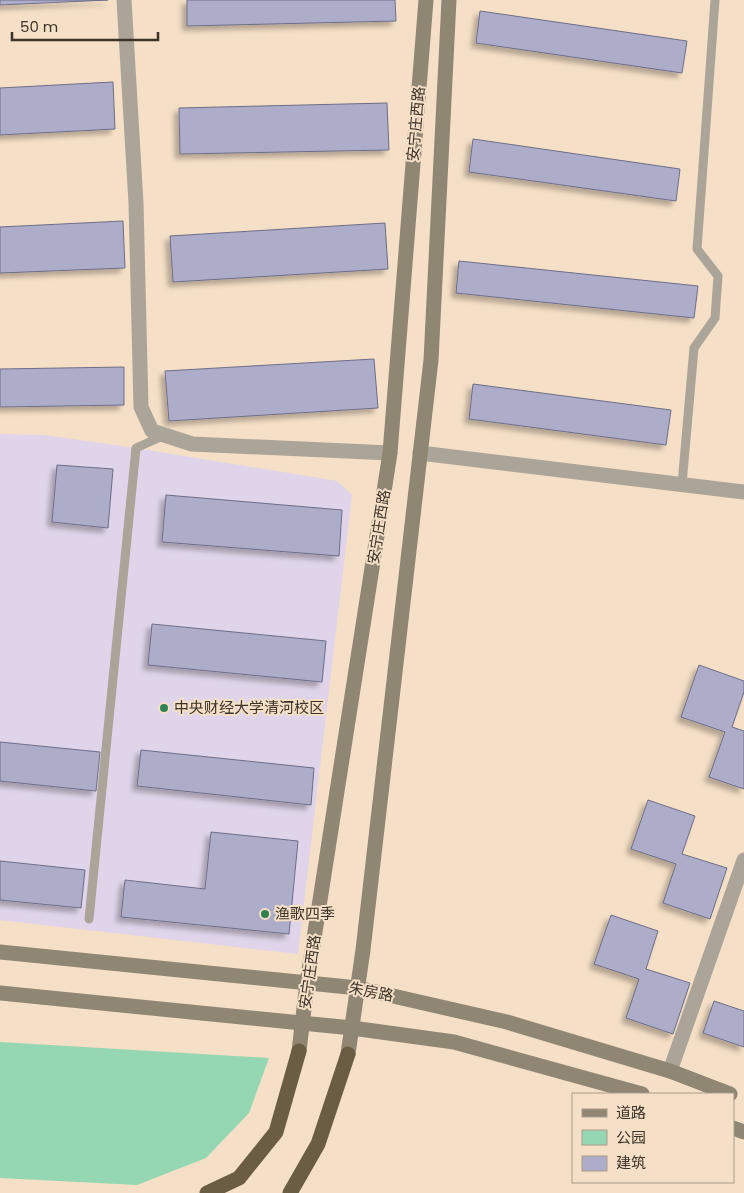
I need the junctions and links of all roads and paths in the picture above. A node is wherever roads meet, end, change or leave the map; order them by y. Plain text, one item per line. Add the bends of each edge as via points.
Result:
1 (124, 0) edge
2 (426, 0) edge
3 (449, 0) edge
4 (715, 0) edge
5 (165, 435) junction
6 (390, 453) junction
7 (420, 454) junction
8 (682, 484) junction
9 (744, 492) edge
10 (744, 860) edge
11 (89, 919) dead end
12 (0, 952) edge
13 (307, 983) junction
14 (358, 988) junction
15 (0, 993) edge
16 (302, 1024) junction
17 (352, 1028) junction
18 (299, 1051) joint
19 (348, 1054) joint
20 (670, 1071) junction
21 (638, 1093) edge
22 (727, 1093) edge
23 (208, 1193) edge
24 (290, 1193) edge

1 - 5 street via 136,203 141,407 152,431
2 - 6 main road, 安宁庄西路
3 - 7 main road via 431,360
4 - 8 lane via 698,248 718,276 714,318 694,348
5 - 6 street via 192,444
5 - 11 lane via 136,448
6 - 13 main road, 安宁庄西路
7 - 8 street
7 - 14 main road
8 - 9 street
10 - 20 street
12 - 13 main road, 朱房路
13 - 14 main road, 朱房路
13 - 16 main road, 安宁庄西路
14 - 17 main road
14 - 20 main road, 朱房路 via 507,1022
15 - 16 main road
16 - 17 main road
16 - 18 main road, 安宁庄西路
17 - 19 main road
17 - 21 main road via 454,1042
18 - 23 highway via 276,1132 239,1178
19 - 24 highway via 318,1144
20 - 22 main road, 朱房路

